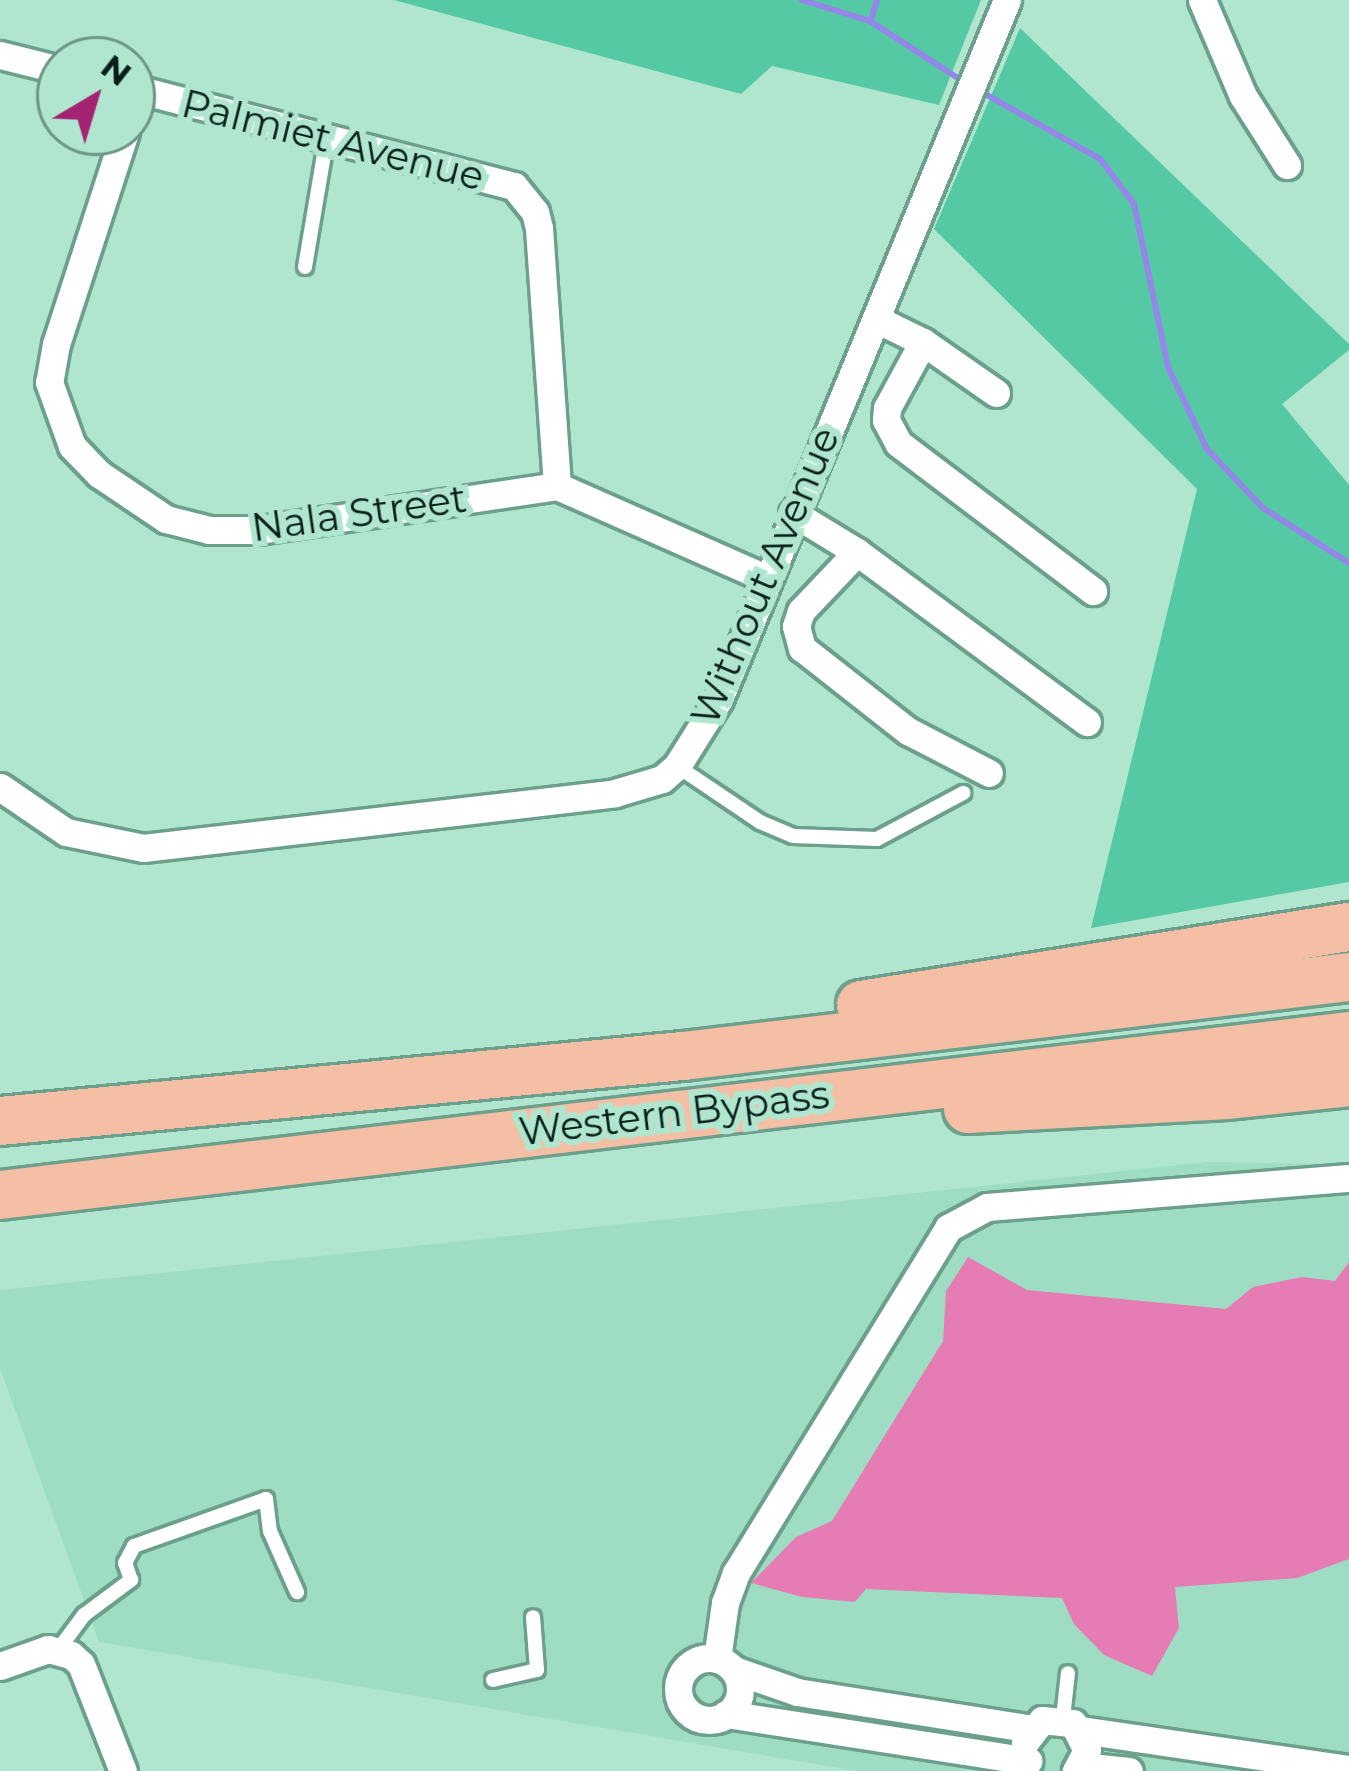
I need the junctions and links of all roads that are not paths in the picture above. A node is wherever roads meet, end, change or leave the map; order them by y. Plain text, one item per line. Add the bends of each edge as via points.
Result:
1 (1007, 0) edge
2 (1202, 0) edge
3 (0, 56) edge
4 (36, 64) edge
5 (156, 102) edge
6 (327, 137) junction
7 (117, 156) edge
8 (1287, 165) dead end
9 (305, 267) dead end
10 (876, 319) junction
11 (923, 342) junction
12 (995, 393) dead end
13 (557, 486) junction
14 (793, 513) junction
15 (857, 552) junction
16 (766, 578) junction
17 (1094, 591) dead end
18 (1087, 722) dead end
19 (677, 766) junction
20 (989, 772) dead end
21 (0, 787) edge
22 (963, 793) dead end
23 (1349, 927) edge
24 (1349, 977) edge
25 (1349, 1036) edge
26 (683, 1055) junction
27 (1349, 1082) edge
28 (664, 1114) junction
29 (0, 1121) edge
30 (1349, 1178) edge
31 (0, 1195) edge
32 (297, 1592) dead end
33 (533, 1616) dead end
34 (64, 1652) junction
35 (725, 1665) junction
36 (0, 1666) edge
37 (1068, 1673) dead end
38 (493, 1680) dead end
39 (726, 1714) junction
40 (1072, 1724) junction
41 (1032, 1729) junction
42 (1031, 1766) edge
43 (1078, 1768) edge
44 (1349, 1769) edge
45 (123, 1771) edge
46 (1129, 1771) edge

1 - 10 street, Without Avenue
2 - 8 street via 1244,95
3 - 4 street
5 - 6 street, Palmiet Avenue
6 - 9 lane
6 - 13 street, Palmiet Avenue via 514,186 535,212
7 - 13 street, Nala Street via 49,382 72,446 99,474 166,519 209,530 259,530
10 - 11 street
10 - 14 street, Without Avenue
11 - 12 street
11 - 17 street via 891,397 890,433
13 - 16 street
14 - 15 street
14 - 16 street, Without Avenue
15 - 18 street
15 - 20 street via 801,611 802,648 908,731
16 - 19 street, Without Avenue via 718,699
19 - 21 street, Without Avenue via 615,793 143,848 66,832
19 - 22 lane via 793,836 878,839
23 - 26 highway via 863,1005
24 - 26 highway, Western Bypass
25 - 28 highway, Western Bypass
26 - 29 highway, Western Bypass
27 - 28 highway via 954,1110
28 - 31 highway, Western Bypass
30 - 35 street via 987,1207 948,1228 736,1574 725,1603
32 - 34 lane via 270,1531 266,1499 134,1546 125,1563 131,1580 84,1616
33 - 38 lane via 537,1670
34 - 36 street
34 - 45 street via 81,1664
35 - 39 street via 740,1691
35 - 39 street via 688,1666 679,1693 694,1716
35 - 41 street via 797,1692
37 - 40 lane
39 - 42 street
40 - 41 street via 1042,1720
40 - 43 street via 1087,1750
40 - 44 street
41 - 42 street via 1025,1742
43 - 46 street

